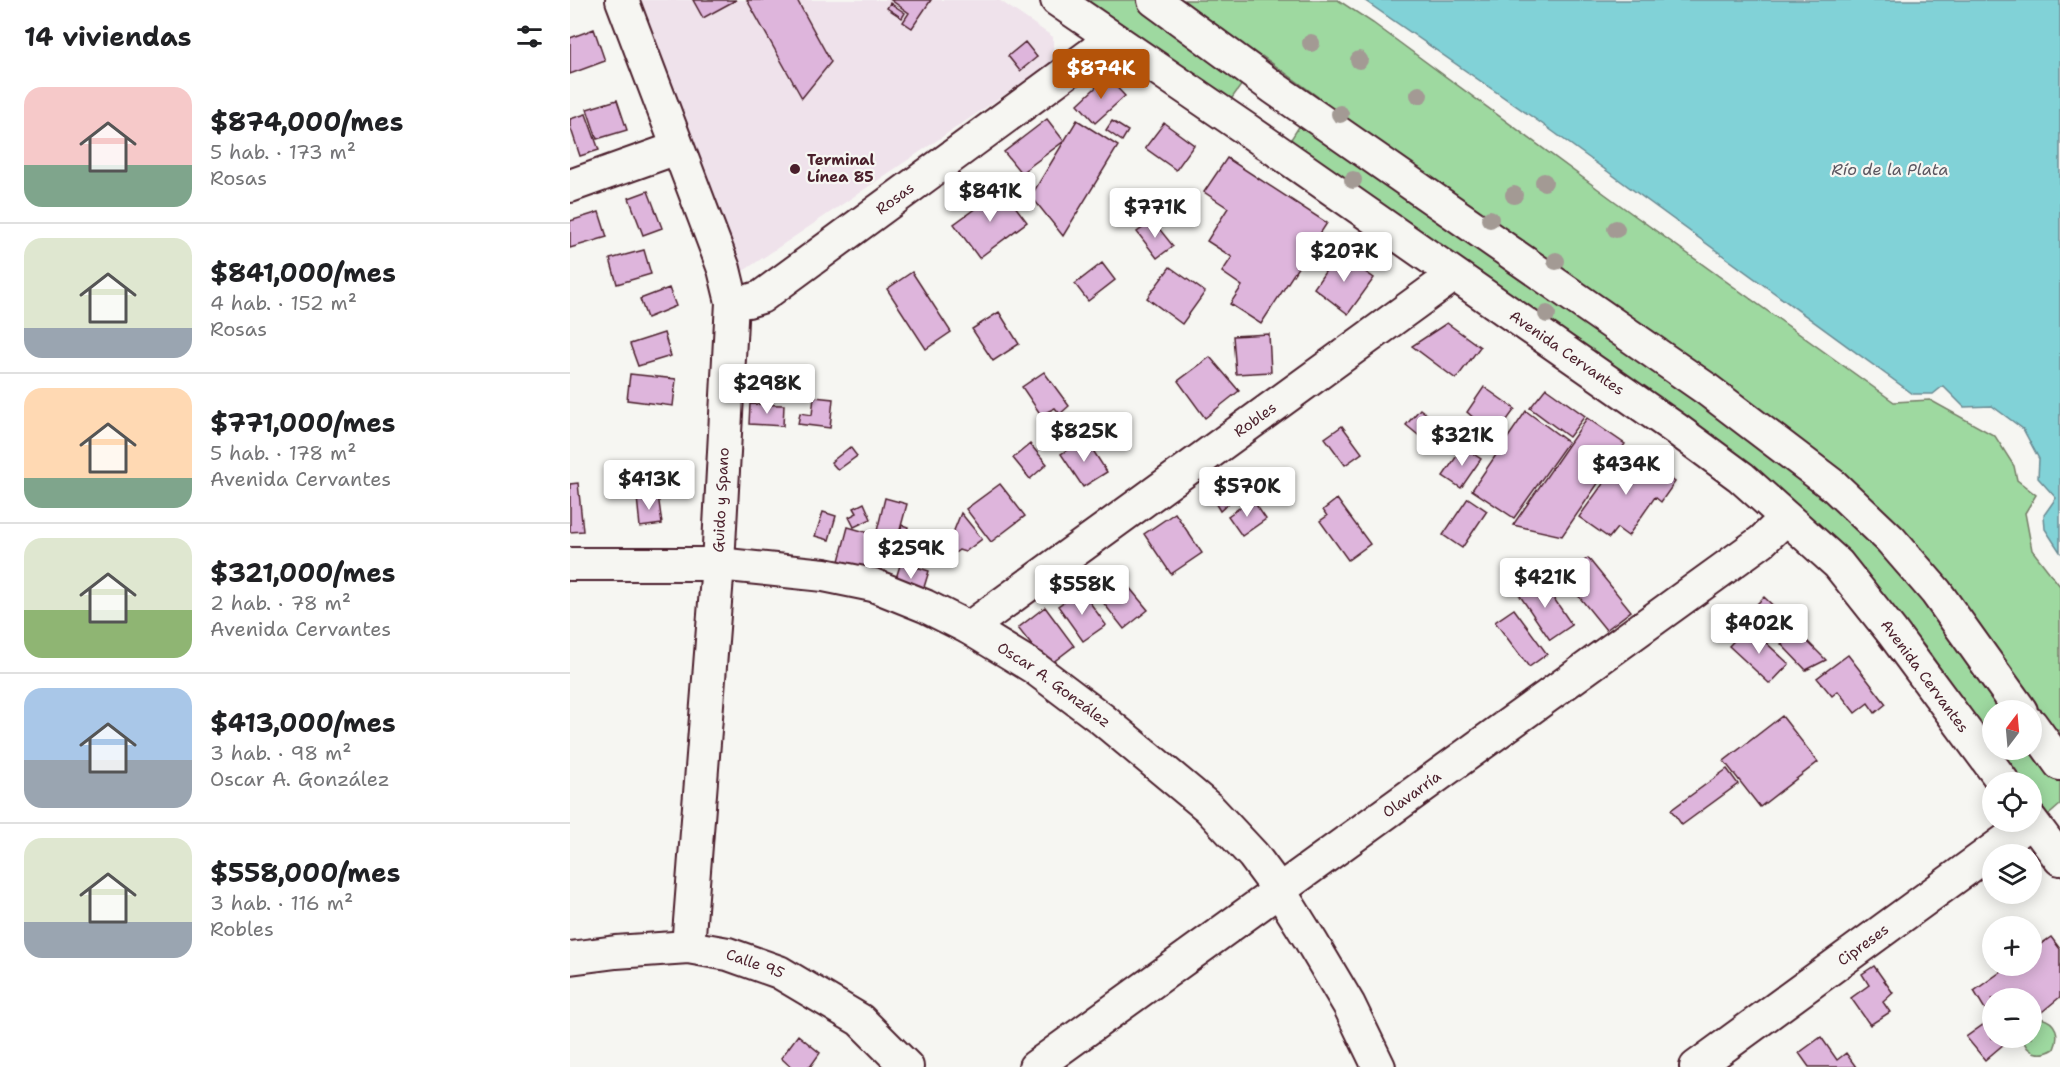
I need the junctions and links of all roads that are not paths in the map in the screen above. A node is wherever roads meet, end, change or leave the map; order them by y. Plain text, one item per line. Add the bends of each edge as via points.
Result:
1 (622, 0) edge
2 (1057, 0) edge
3 (1154, 0) edge
4 (1109, 36) junction
5 (1274, 88) junction
6 (1246, 129) junction
7 (677, 148) junction
8 (570, 186) edge
9 (1454, 275) junction
10 (732, 302) junction
11 (1705, 388) junction
12 (1676, 429) junction
13 (1786, 518) junction
14 (570, 564) edge
15 (718, 564) junction
16 (969, 628) junction
17 (2014, 700) edge
18 (2042, 739) edge
19 (2060, 764) edge
20 (1996, 772) edge
21 (2041, 832) edge
22 (1279, 890) junction
23 (687, 948) junction
24 (570, 958) edge
25 (1716, 1061) edge
26 (907, 1067) edge
27 (1035, 1067) edge
28 (1378, 1067) edge

1 - 7 street, Guido y Spano
2 - 4 street, Avenida Cervantes
3 - 5 street
4 - 6 street, Avenida Cervantes
4 - 10 street, Rosas via 1094,52 761,297
5 - 6 street
5 - 11 street
6 - 9 street, Avenida Cervantes
7 - 8 street
7 - 10 street, Guido y Spano via 724,269
9 - 12 street, Avenida Cervantes
9 - 16 street, Robles
10 - 15 street, Guido y Spano
11 - 12 street
11 - 17 street via 1834,486 1890,539 1936,592
12 - 13 street, Avenida Cervantes via 1741,477
13 - 20 street, Avenida Cervantes via 1844,573
13 - 22 street, Olavarría via 1752,548
14 - 15 street, Oscar A. González
15 - 16 street, Oscar A. González via 824,575 873,585
15 - 23 street, Guido y Spano
16 - 22 street, Oscar A. González via 1033,667 1209,808
18 - 19 street
21 - 25 street, Cipreses
22 - 27 street, Olavarría
22 - 28 street, Oscar A. González via 1349,1005
23 - 24 street, Calle 95
23 - 26 street, Calle 95 via 728,954 779,972 860,1020

